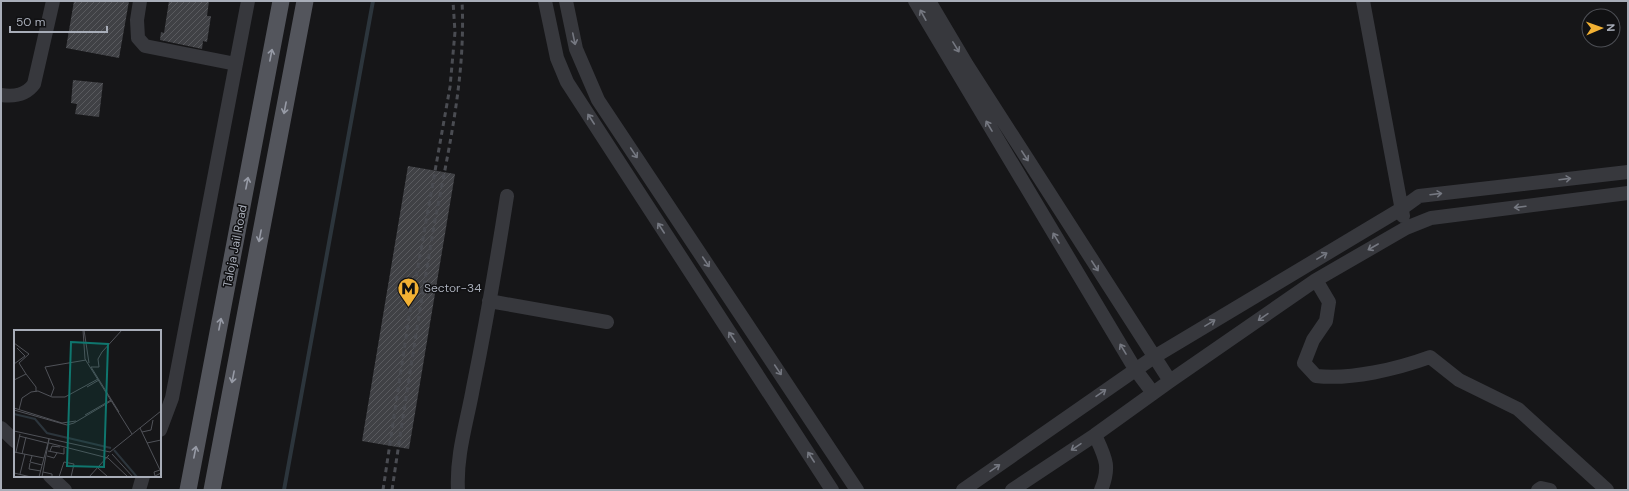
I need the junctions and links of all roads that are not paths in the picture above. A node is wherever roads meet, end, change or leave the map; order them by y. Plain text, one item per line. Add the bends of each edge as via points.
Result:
1 (53, 1) edge
2 (140, 1) edge
3 (248, 1) edge
4 (281, 1) edge
5 (305, 1) edge
6 (545, 1) edge
7 (566, 1) edge
8 (915, 1) edge
9 (929, 1) edge
10 (1364, 1) edge
11 (236, 64) junction
12 (1, 95) edge
13 (1628, 172) edge
14 (1628, 194) edge
15 (508, 196) dead end
16 (1401, 209) junction
17 (1406, 228) junction
18 (1316, 280) junction
19 (489, 301) junction
20 (607, 322) dead end
21 (1154, 357) junction
22 (1135, 369) junction
23 (1170, 381) junction
24 (1153, 393) junction
25 (161, 427) edge
26 (1, 428) edge
27 (1095, 435) junction
28 (14, 440) edge
29 (51, 477) edge
30 (143, 477) edge
31 (65, 490) edge
32 (139, 490) edge
33 (188, 490) edge
34 (212, 490) edge
35 (458, 490) edge
36 (832, 490) edge
37 (857, 490) edge
38 (963, 490) edge
39 (1012, 490) edge
40 (1101, 490) edge
41 (1538, 490) edge
42 (1550, 490) edge
43 (1607, 490) edge

1 - 12 street via 34,84 18,96
2 - 11 street via 136,20 138,38 145,46
3 - 11 street
33 -> 4 main road, Taloja Jail Road
5 -> 34 main road, Taloja Jail Road
36 -> 6 street via 566,82 557,58
7 -> 37 street via 576,49 598,100
22 -> 8 street
9 -> 21 street
10 - 16 street
11 - 25 street via 172,398
16 -> 13 street via 1419,196
14 -> 17 street via 1431,218
15 - 19 street
16 - 17 street
21 -> 16 street
17 -> 18 street
18 -> 23 street
18 - 43 street via 1329,302 1326,321 1313,340 1304,363 1316,376 1334,378 1404,367 1430,357 1459,380 1518,409
19 - 20 street
19 - 35 street via 462,437 457,476
21 - 22 street
21 - 23 street
22 - 24 street
38 -> 22 street
23 - 24 street
24 - 27 street
26 - 28 street
27 -> 39 street
27 - 40 street via 1106,459 1106,478
29 - 31 street
30 - 32 street
41 - 42 street

